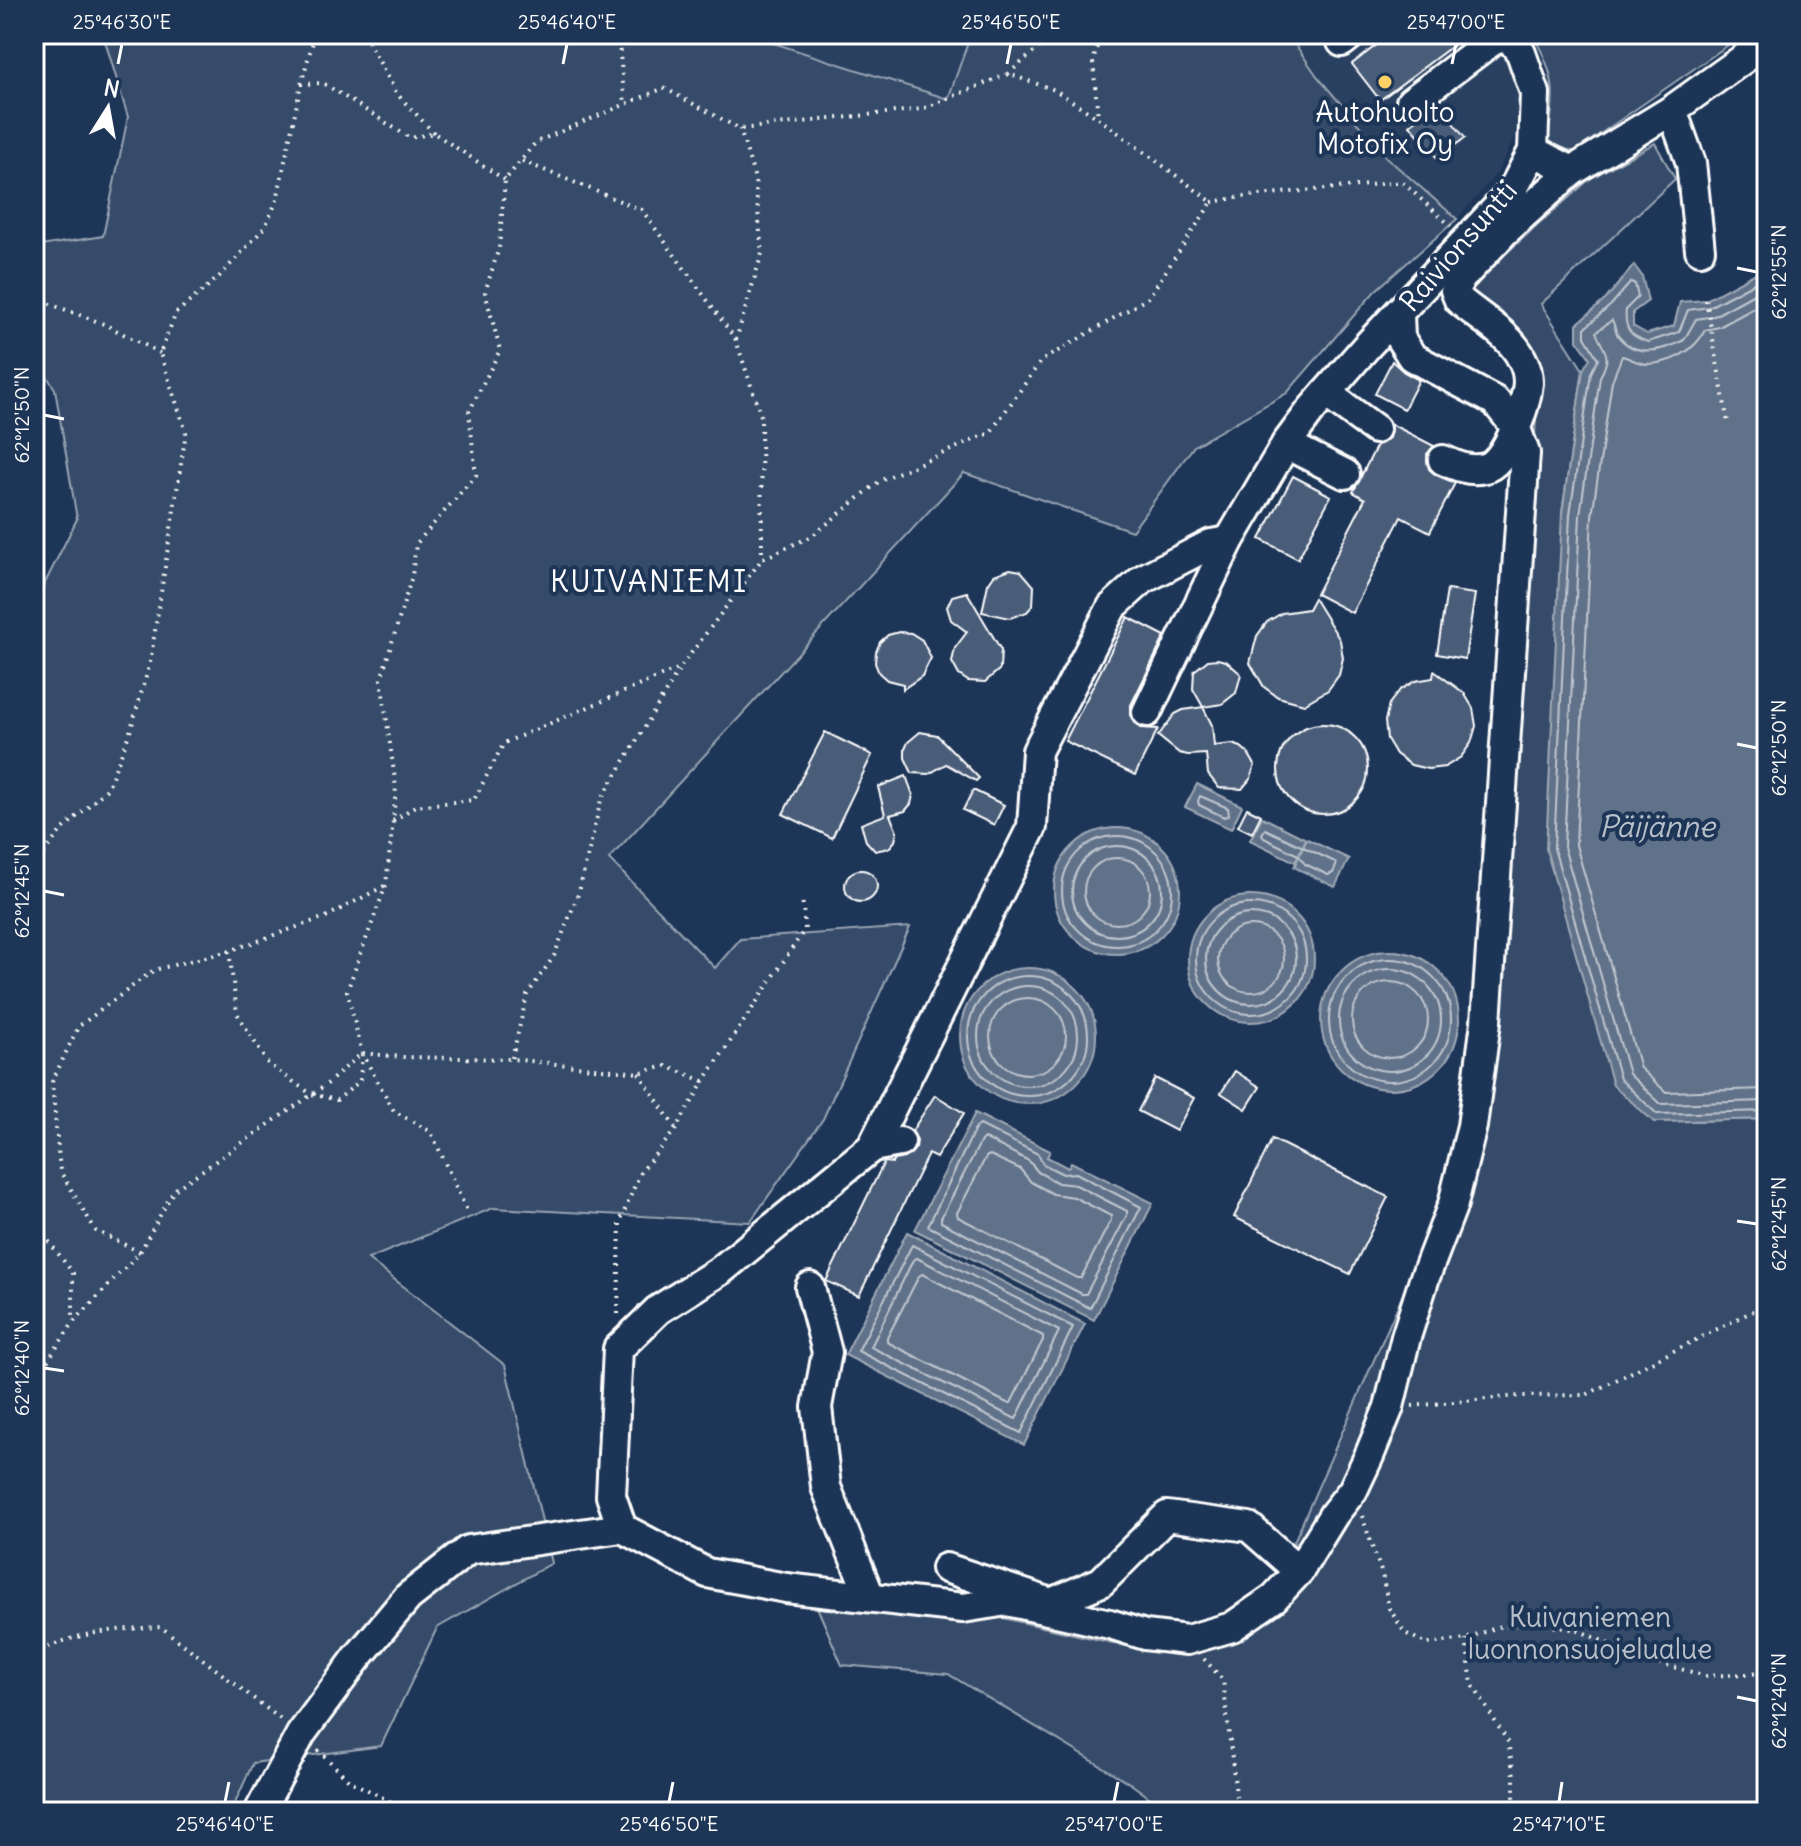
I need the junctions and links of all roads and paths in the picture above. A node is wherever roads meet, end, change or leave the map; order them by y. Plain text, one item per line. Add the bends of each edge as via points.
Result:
1 (315, 34) edge
2 (364, 34) edge
3 (618, 34) edge
4 (1055, 34) edge
5 (1100, 34) edge
6 (1501, 34) edge
7 (1507, 34) edge
8 (1767, 42) edge
9 (1008, 74) junction
10 (301, 84) junction
11 (1411, 102) dead end
12 (625, 104) junction
13 (1672, 110) junction
14 (1098, 118) junction
15 (740, 129) junction
16 (434, 133) junction
17 (1533, 151) junction
18 (521, 160) junction
19 (1572, 171) junction
20 (505, 180) junction
21 (1212, 202) junction
22 (1468, 240) junction
23 (1700, 250) dead end
24 (34, 298) edge
25 (1706, 300) dead end
26 (1399, 314) junction
27 (736, 340) junction
28 (160, 353) junction
29 (1326, 393) junction
30 (1728, 423) dead end
31 (1515, 426) junction
32 (1375, 429) dead end
33 (1286, 444) junction
34 (1443, 460) dead end
35 (1345, 474) dead end
36 (1229, 541) junction
37 (762, 559) junction
38 (680, 668) junction
39 (1147, 712) dead end
40 (393, 821) junction
41 (34, 866) edge
42 (386, 885) junction
43 (802, 897) dead end
44 (229, 951) junction
45 (362, 1053) junction
46 (512, 1059) junction
47 (639, 1073) junction
48 (704, 1081) junction
49 (311, 1094) junction
50 (676, 1129) junction
51 (900, 1142) dead end
52 (872, 1147) junction
53 (466, 1209) dead end
54 (34, 1222) edge
55 (140, 1252) junction
56 (810, 1287) dead end
57 (1767, 1304) edge
58 (73, 1323) junction
59 (618, 1349) junction
60 (34, 1381) edge
61 (1389, 1407) junction
62 (1353, 1490) junction
63 (622, 1528) junction
64 (946, 1568) dead end
65 (1299, 1571) junction
66 (870, 1597) junction
67 (1466, 1639) junction
68 (1187, 1640) junction
69 (34, 1655) edge
70 (1767, 1673) edge
71 (301, 1734) junction
72 (259, 1812) edge
73 (411, 1812) edge
74 (1238, 1812) edge
75 (1518, 1812) edge

1 - 10 path
2 - 16 path via 397,94
3 - 12 path
4 - 9 path
5 - 14 path via 1093,62
6 - 11 street
7 - 17 street, Raivionsuntti via 1521,53 1535,93
8 - 13 street
9 - 14 path via 1055,90
9 - 15 path via 922,109
10 - 16 path via 323,83 410,138
10 - 28 path via 277,200 265,227 176,313
12 - 15 path via 664,88
12 - 18 path via 536,142
13 - 19 street
13 - 23 street via 1691,163
14 - 21 path
15 - 27 path via 755,179 762,253
16 - 20 path
17 - 19 street
17 - 22 street, Raivionsuntti via 1511,193
18 - 20 path
18 - 27 path via 642,210
19 - 31 street via 1505,231 1455,290 1459,300 1516,347 1524,362 1525,403
20 - 40 path via 499,248 485,292 500,350 469,412 476,475 416,544 412,576 381,679 396,787
21 - 22 path via 1402,182
21 - 37 path via 1148,298 1041,361 990,433 881,480 812,536
22 - 26 street, Raivionsuntti
24 - 28 path via 104,324
25 - 30 path
26 - 29 street, Raivionsuntti
26 - 31 street via 1400,338 1412,357 1495,401
27 - 37 path via 761,416
28 - 41 path via 186,432 150,663 107,789 60,832
29 - 32 street
29 - 33 street, Raivionsuntti
31 - 34 street via 1503,457 1487,468 1465,469
31 - 61 street via 1525,453 1486,1022 1453,1204 1406,1337
33 - 35 street
33 - 36 street, Raivionsuntti
36 - 39 street, Raivionsuntti
36 - 52 street via 1211,544 1143,579 1112,607 1037,751 1032,827
37 - 38 path
38 - 40 path via 504,743 474,800 415,806
38 - 46 path via 601,800 579,892 554,956 527,995
40 - 42 path
42 - 44 path via 328,916
42 - 45 path via 347,991
43 - 48 path via 805,929
44 - 49 path via 237,1013 268,1064
44 - 55 path via 154,970 78,1027 52,1082 60,1171 96,1231
45 - 46 path
45 - 49 path
45 - 49 path via 360,1081 337,1100
45 - 53 path via 394,1111 431,1132
46 - 47 path
47 - 48 path via 666,1066
47 - 50 path
48 - 50 path
49 - 55 path via 174,1190
50 - 59 path via 640,1173 620,1222
51 - 52 street
52 - 59 street via 721,1270 658,1310
54 - 58 path via 73,1273
55 - 58 path
56 - 66 street via 827,1352 817,1407 826,1487
57 - 61 path via 1586,1395
58 - 60 path
59 - 63 street via 611,1496
61 - 62 street
62 - 65 street
62 - 67 path via 1389,1608 1405,1633 1427,1644
63 - 66 street via 707,1573
63 - 71 street via 468,1550 408,1597
64 - 65 street via 1051,1603 1101,1582 1167,1516 1249,1527
65 - 68 street via 1274,1598 1232,1627
66 - 68 street via 963,1608 1007,1601 1145,1635
67 - 70 path via 1501,1626 1537,1624 1578,1630 1640,1658 1706,1676
67 - 75 path via 1472,1684 1508,1742
68 - 74 path via 1223,1680
69 - 71 path via 49,1645 119,1629 161,1627
71 - 72 street
71 - 73 path via 350,1781

